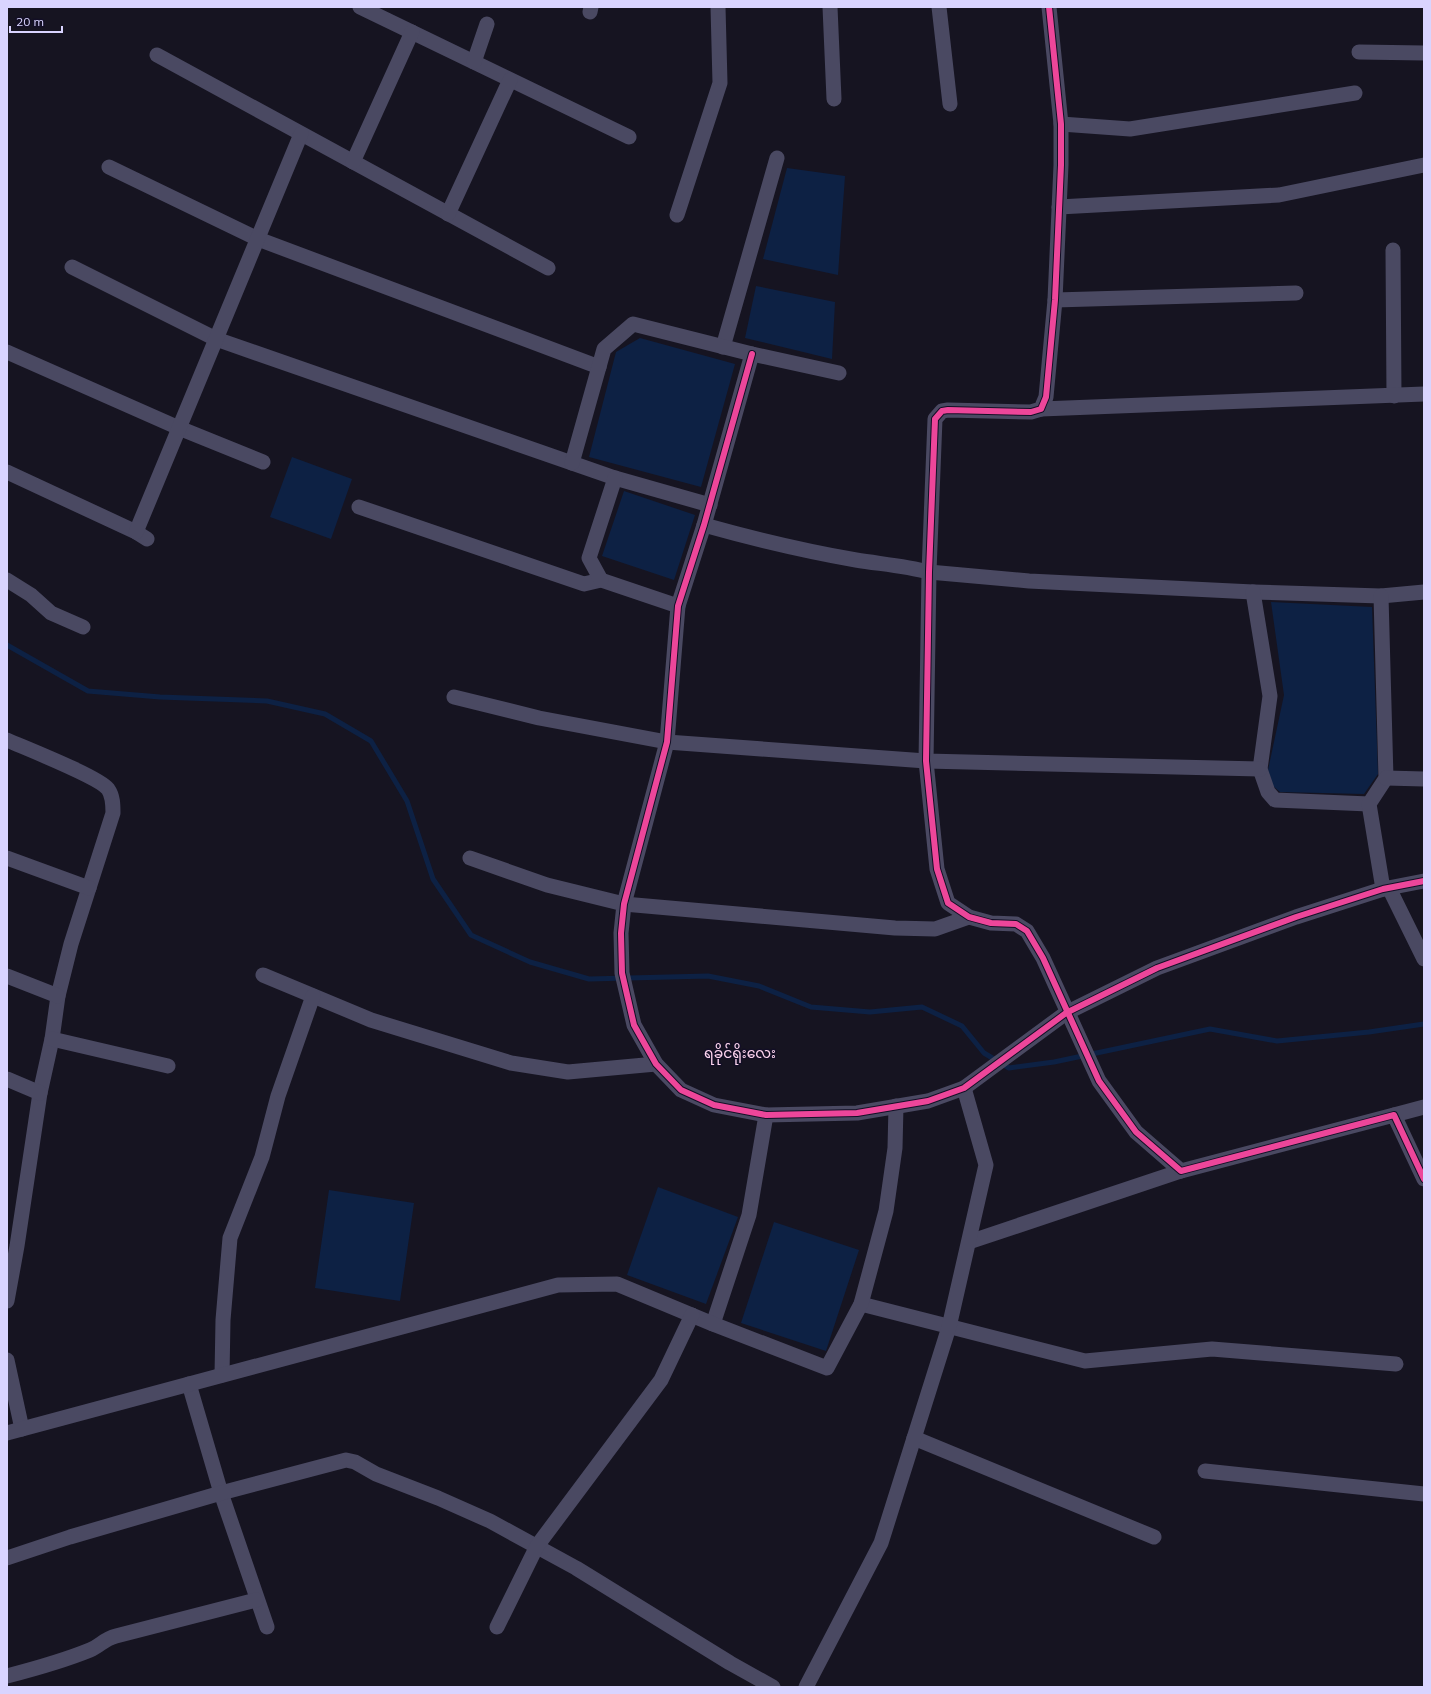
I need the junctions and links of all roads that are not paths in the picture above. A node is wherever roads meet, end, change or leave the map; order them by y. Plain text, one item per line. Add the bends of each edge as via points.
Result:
1 (718, 7) edge
2 (830, 7) edge
3 (939, 7) edge
4 (1049, 7) edge
5 (368, 9) edge
6 (488, 24) dead end
7 (412, 32) junction
8 (1359, 52) dead end
9 (1424, 53) edge
10 (157, 55) dead end
11 (474, 62) junction
12 (510, 80) junction
13 (1355, 93) dead end
14 (834, 99) dead end
15 (950, 104) dead end
16 (1061, 124) junction
17 (301, 134) junction
18 (629, 137) dead end
19 (776, 158) dead end
20 (353, 162) junction
21 (1424, 165) edge
22 (109, 167) dead end
23 (1059, 207) junction
24 (448, 214) junction
25 (677, 215) dead end
26 (258, 238) junction
27 (1393, 250) dead end
28 (72, 268) dead end
29 (548, 268) dead end
30 (1296, 293) dead end
31 (1055, 300) junction
32 (216, 339) junction
33 (723, 347) junction
34 (7, 352) edge
35 (752, 354) junction
36 (599, 367) junction
37 (840, 373) dead end
38 (1424, 394) edge
39 (1394, 396) junction
40 (1041, 410) junction
41 (179, 428) junction
42 (263, 462) dead end
43 (572, 463) junction
44 (7, 472) edge
45 (615, 478) junction
46 (710, 505) junction
47 (359, 507) dead end
48 (704, 526) junction
49 (929, 572) junction
50 (7, 580) edge
51 (601, 580) junction
52 (1253, 592) junction
53 (1424, 592) edge
54 (1381, 596) junction
55 (678, 606) junction
56 (84, 627) dead end
57 (454, 697) dead end
58 (7, 740) edge
59 (667, 742) junction
60 (926, 761) junction
61 (1260, 769) junction
62 (1386, 778) junction
63 (1424, 779) edge
64 (1369, 804) junction
65 (7, 858) edge
66 (470, 858) dead end
67 (1424, 881) edge
68 (90, 888) junction
69 (1386, 888) junction
70 (624, 904) junction
71 (969, 917) junction
72 (1424, 959) edge
73 (263, 975) dead end
74 (7, 976) edge
75 (58, 996) junction
76 (313, 996) junction
77 (1066, 1013) junction
78 (52, 1039) junction
79 (656, 1064) junction
80 (168, 1066) dead end
81 (7, 1079) edge
82 (964, 1088) junction
83 (40, 1093) junction
84 (896, 1106) junction
85 (1424, 1107) edge
86 (766, 1115) junction
87 (1394, 1115) junction
88 (1181, 1171) junction
89 (1424, 1179) edge
90 (969, 1242) junction
91 (7, 1301) edge
92 (862, 1304) junction
93 (692, 1315) junction
94 (713, 1324) junction
95 (949, 1327) junction
96 (7, 1360) edge
97 (1396, 1364) dead end
98 (222, 1375) junction
99 (188, 1384) junction
100 (22, 1429) junction
101 (7, 1433) edge
102 (914, 1438) junction
103 (1205, 1470) dead end
104 (221, 1493) junction
105 (1424, 1494) edge
106 (1154, 1537) dead end
107 (537, 1546) junction
108 (7, 1558) edge
109 (256, 1600) junction
110 (267, 1627) dead end
111 (497, 1627) dead end
112 (7, 1676) edge
113 (773, 1687) edge
114 (806, 1687) edge

1 - 25 street via 720,83
2 - 14 street
3 - 15 street
4 - 16 street
5 - 7 street
6 - 11 street
7 - 11 street
7 - 20 street
8 - 9 street
10 - 17 street
11 - 12 street
12 - 18 street
12 - 24 street
13 - 16 street via 1130,129
16 - 23 street
17 - 20 street
17 - 26 street
19 - 33 street
20 - 24 street
21 - 23 street via 1279,195
22 - 26 street
23 - 31 street
24 - 29 street
26 - 32 street
26 - 36 street
27 - 39 street
28 - 32 street
30 - 31 street
31 - 40 street via 1046,397
32 - 41 street
32 - 43 street
33 - 35 street
33 - 36 street via 633,324 604,349
34 - 41 street
35 - 37 street
35 - 46 street
36 - 43 street
38 - 39 street
39 - 40 street
40 - 49 street via 948,410 935,419
41 - 42 street
41 - 44 street via 141,536
43 - 45 street
45 - 46 street
45 - 51 street via 589,558
46 - 48 street
47 - 51 street via 584,584
48 - 49 street via 780,545
48 - 55 street
49 - 52 street via 1029,581
49 - 60 street
50 - 56 street via 31,595 51,613
51 - 55 street
52 - 54 street
52 - 61 street via 1270,696
53 - 54 street
54 - 62 street
55 - 59 street
57 - 59 street via 539,718
58 - 68 street via 93,779 108,789 113,801 113,813
59 - 60 street
59 - 70 street
60 - 61 street
60 - 71 street via 937,869 948,903
61 - 64 street via 1268,792 1275,800
62 - 63 street
62 - 64 street
64 - 69 street
65 - 68 street
66 - 70 street via 547,886
67 - 69 street
68 - 75 street via 70,944
69 - 72 street
69 - 77 street via 1296,916 1157,968
70 - 71 street via 895,928 935,929
70 - 79 street via 621,933 622,973 634,1025
71 - 77 street via 991,923 1016,924 1027,931
73 - 76 street
74 - 75 street
75 - 78 street
76 - 79 street via 371,1020 511,1063 568,1072
76 - 98 street via 278,1096 262,1157 230,1238 223,1320
77 - 82 street
77 - 88 street via 1099,1081 1136,1132
78 - 80 street
78 - 83 street
79 - 86 street via 681,1090 714,1105
81 - 83 street
82 - 84 street via 928,1101
82 - 90 street via 986,1165
83 - 91 street
84 - 86 street via 857,1113
84 - 92 street via 895,1148 886,1211
85 - 87 street
86 - 94 street via 749,1215
87 - 88 street
87 - 89 street
88 - 90 street
90 - 95 street
92 - 94 street via 827,1368
92 - 95 street
93 - 94 street
93 - 98 street via 617,1284 558,1284
93 - 107 street via 661,1380
95 - 97 street via 1085,1361 1212,1349
95 - 102 street
96 - 100 street
98 - 99 street
99 - 100 street
99 - 104 street
100 - 101 street
102 - 106 street
102 - 114 street via 881,1543
103 - 105 street
104 - 107 street via 346,1460 483,1518
104 - 108 street
104 - 109 street
107 - 111 street
107 - 113 street via 730,1664
109 - 110 street
109 - 112 street via 106,1639 91,1650

